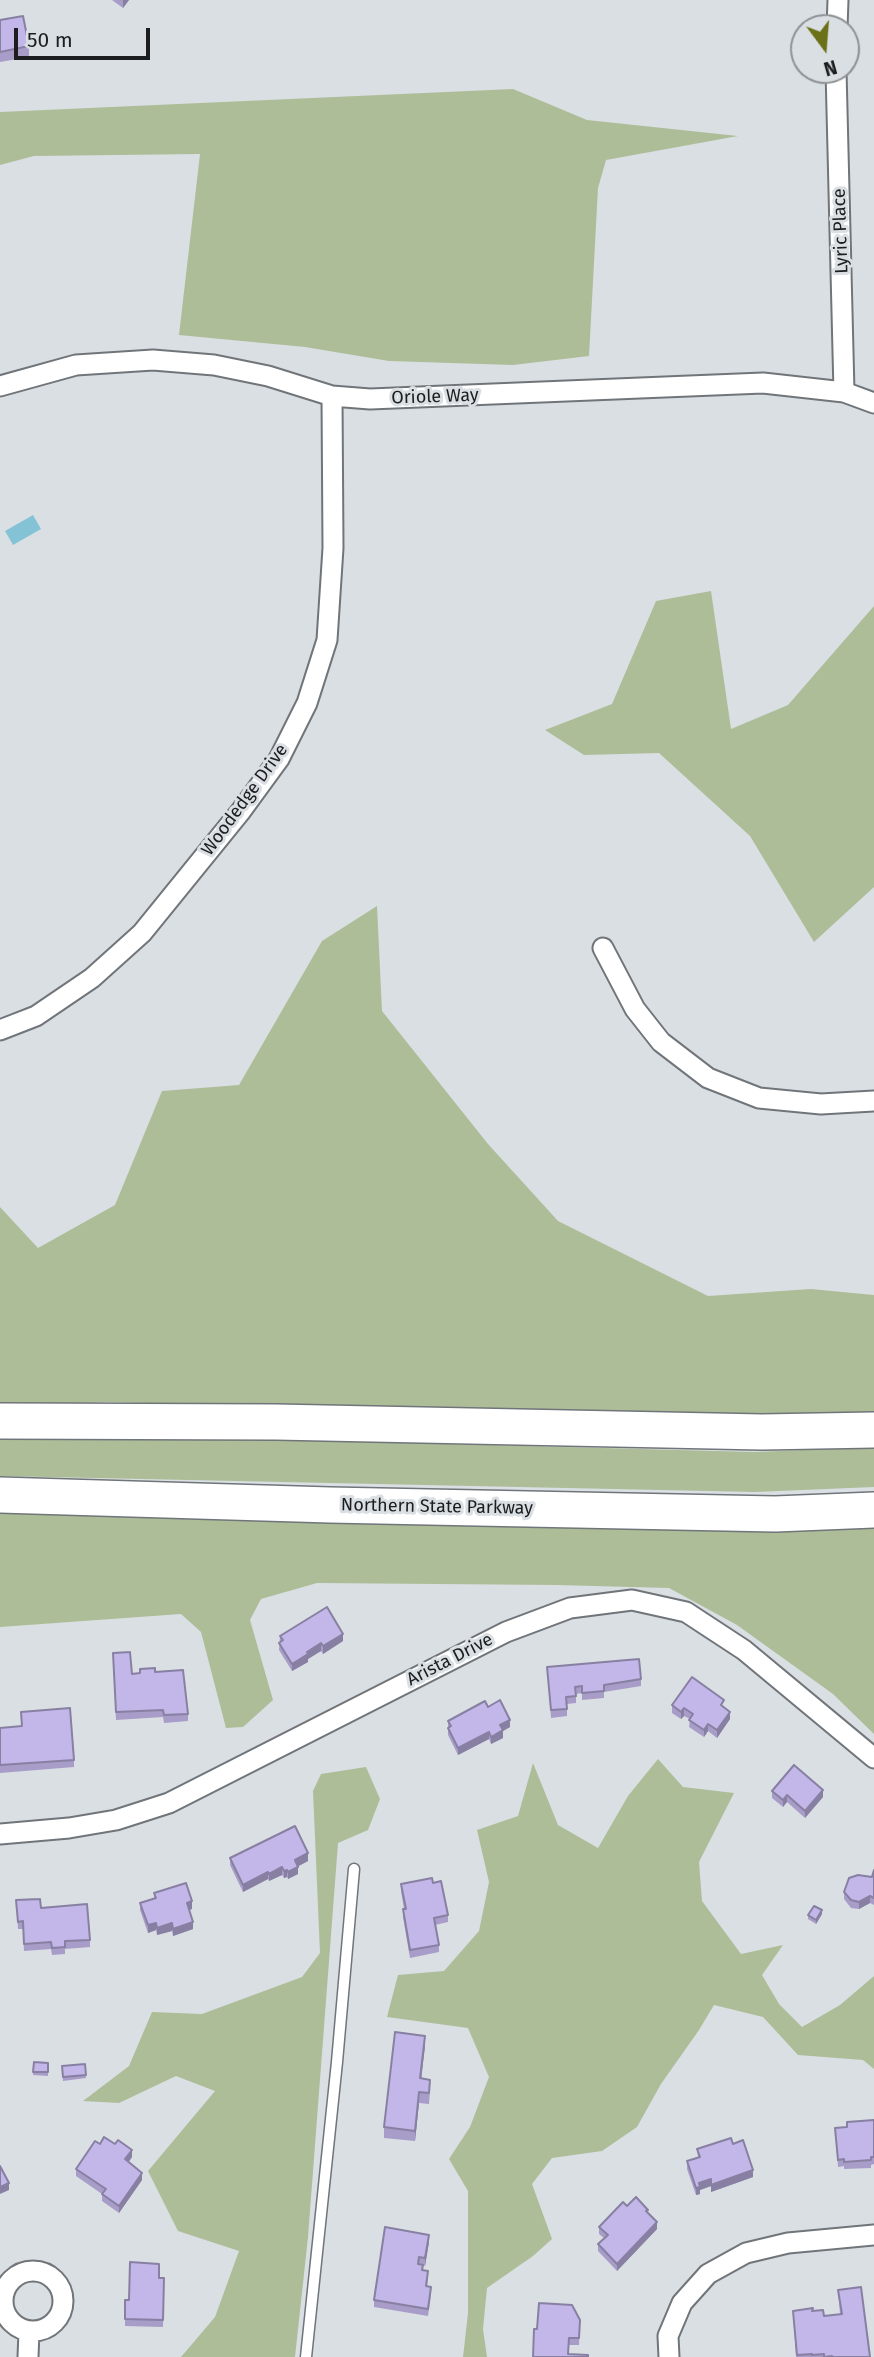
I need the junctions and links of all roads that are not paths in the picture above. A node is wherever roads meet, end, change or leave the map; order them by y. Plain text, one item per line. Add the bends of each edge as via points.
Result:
1 (836, 84) edge
2 (0, 387) edge
3 (844, 392) junction
4 (332, 396) junction
5 (874, 403) edge
6 (603, 948) dead end
7 (0, 1030) edge
8 (874, 1101) edge
9 (0, 1421) edge
10 (874, 1430) edge
11 (0, 1495) edge
12 (874, 1510) edge
13 (874, 1758) edge
14 (0, 1834) edge
15 (355, 1869) dead end
16 (874, 2235) edge
17 (29, 2331) dead end
18 (28, 2357) edge
19 (306, 2357) edge
20 (669, 2357) edge

1 - 3 street, Lyric Place
2 - 4 street, Oriole Way via 76,365 153,360 214,365
3 - 4 street, Oriole Way via 763,383 466,397
3 - 5 street, Oriole Way
4 - 7 street, Woodedge Drive via 333,548 327,640 307,703 279,759 142,933 92,978 36,1016
6 - 8 street via 643,1020 661,1042 708,1078 759,1098 821,1104
9 - 10 highway
11 - 12 highway, Northern State Parkway via 761,1514
13 - 14 street, Arista Drive via 744,1650 686,1612 632,1600 570,1608 506,1632 169,1803 116,1820
15 - 19 lane
16 - 20 street via 789,2243 746,2253 708,2274 682,2304 668,2336
17 - 18 street

